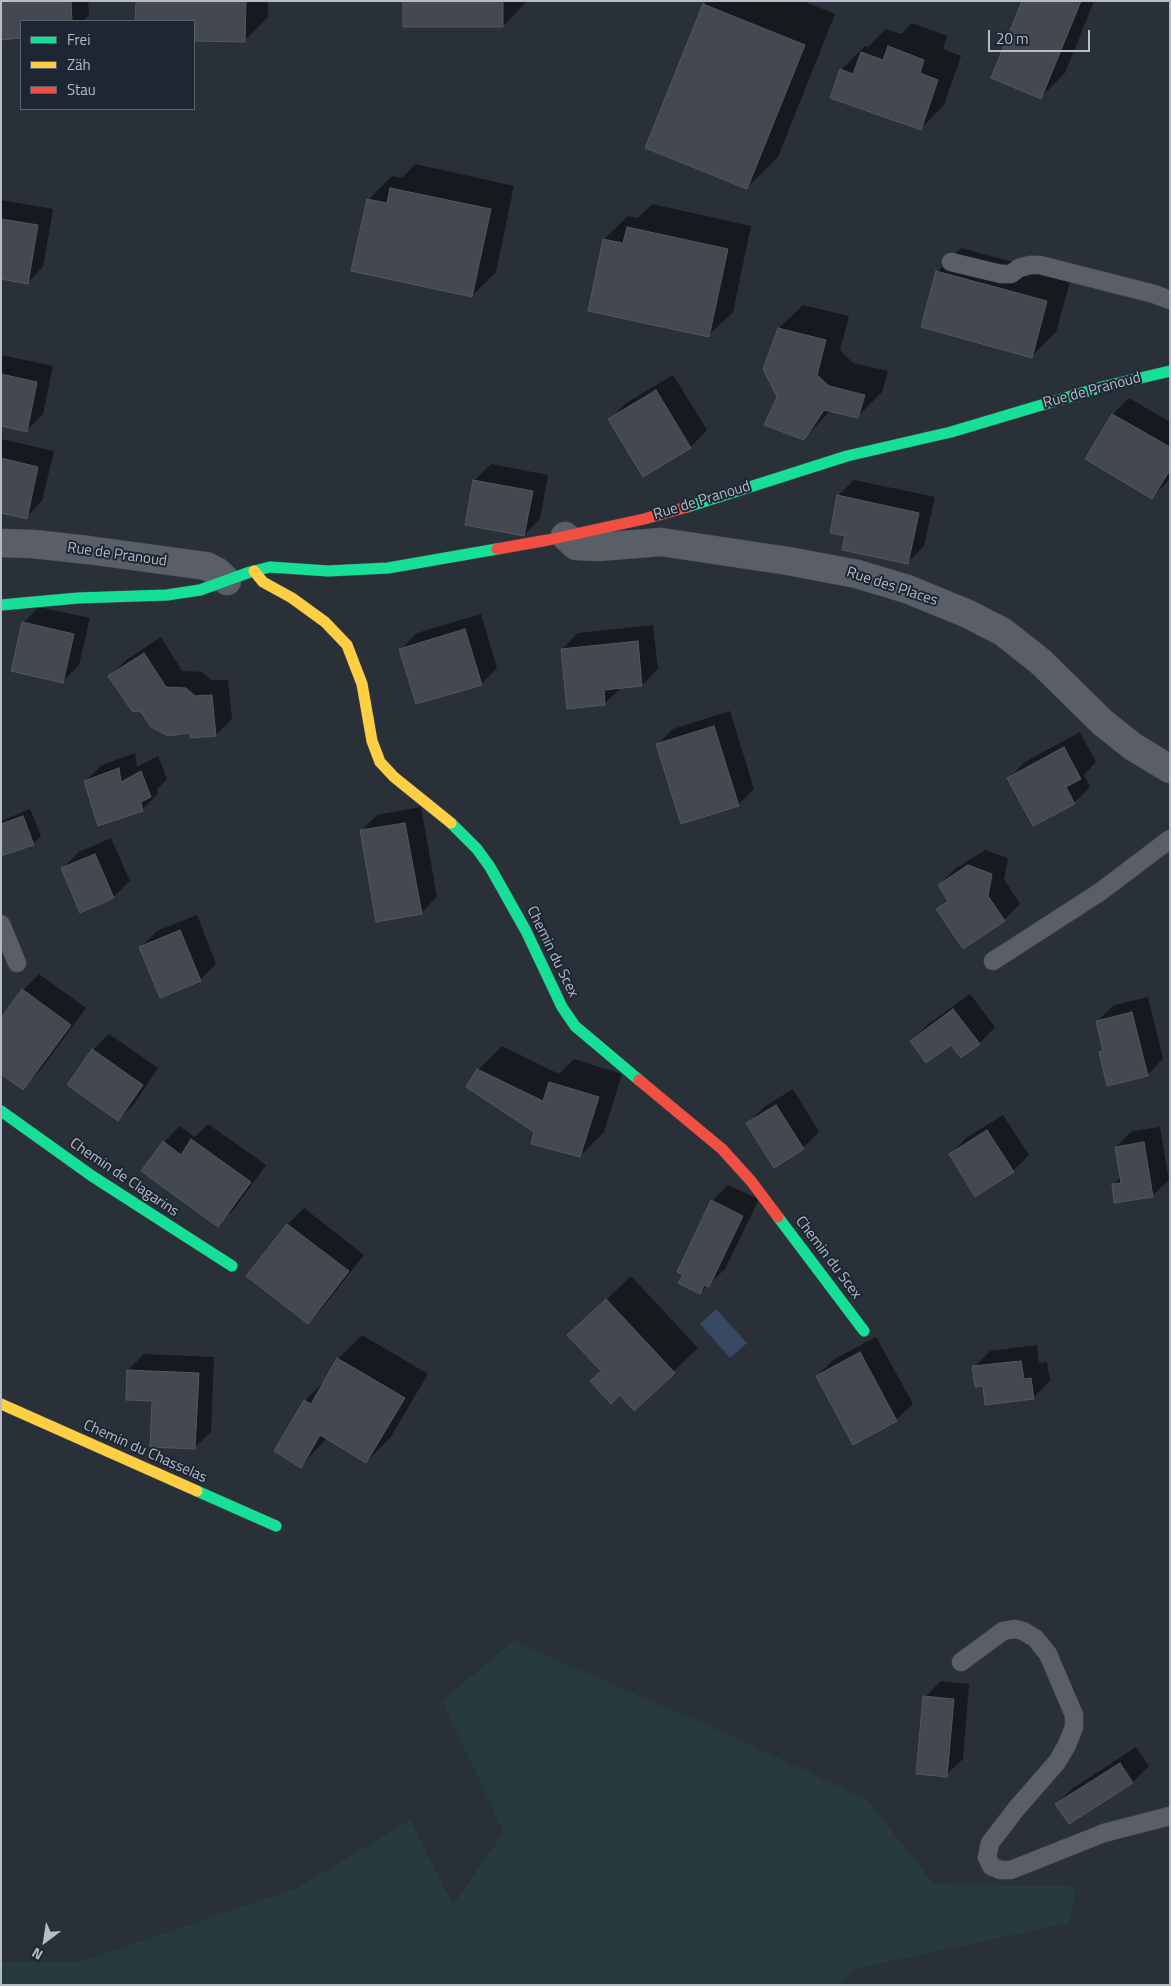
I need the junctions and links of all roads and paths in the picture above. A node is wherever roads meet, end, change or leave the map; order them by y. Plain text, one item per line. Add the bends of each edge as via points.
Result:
1 (951, 262) dead end
2 (1170, 300) edge
3 (1170, 370) edge
4 (565, 536) junction
5 (1, 543) edge
6 (254, 571) junction
7 (227, 581) junction
8 (1, 605) edge
9 (1170, 769) edge
10 (1170, 840) edge
11 (1, 924) edge
12 (993, 962) dead end
13 (17, 963) dead end
14 (1, 1111) edge
15 (232, 1266) dead end
16 (864, 1331) dead end
17 (1, 1404) edge
18 (276, 1526) dead end
19 (961, 1662) dead end
20 (1170, 1816) edge

1 - 2 lane via 1001,274 1040,265
3 - 4 street, Rue de Pranoud via 1102,386 951,432 847,456 700,504
4 - 6 street, Rue de Pranoud via 388,568 328,571 270,568
4 - 9 street, Rue des Places via 576,546 661,542 788,561 857,574 907,589 1003,632 1041,662 1102,722 1132,746
5 - 7 street, Rue de Pranoud via 88,550 206,566
6 - 7 street, Rue de Pranoud
6 - 16 street, Chemin du Scex via 263,582 325,622 346,646 362,684 372,741 380,762 461,831 477,849 526,931 572,1022 622,1068 722,1149 751,1181
7 - 8 street, Rue de Pranoud via 167,595
10 - 12 lane via 1100,892
11 - 13 lane
14 - 15 street, Chemin de Clagarins via 107,1186
17 - 18 street, Chemin du Chasselas
19 - 20 lane via 1004,1631 1023,1631 1036,1638 1048,1654 1074,1715 1074,1728 1068,1745 1057,1762 990,1844 987,1857 991,1866 1011,1870 1104,1833

